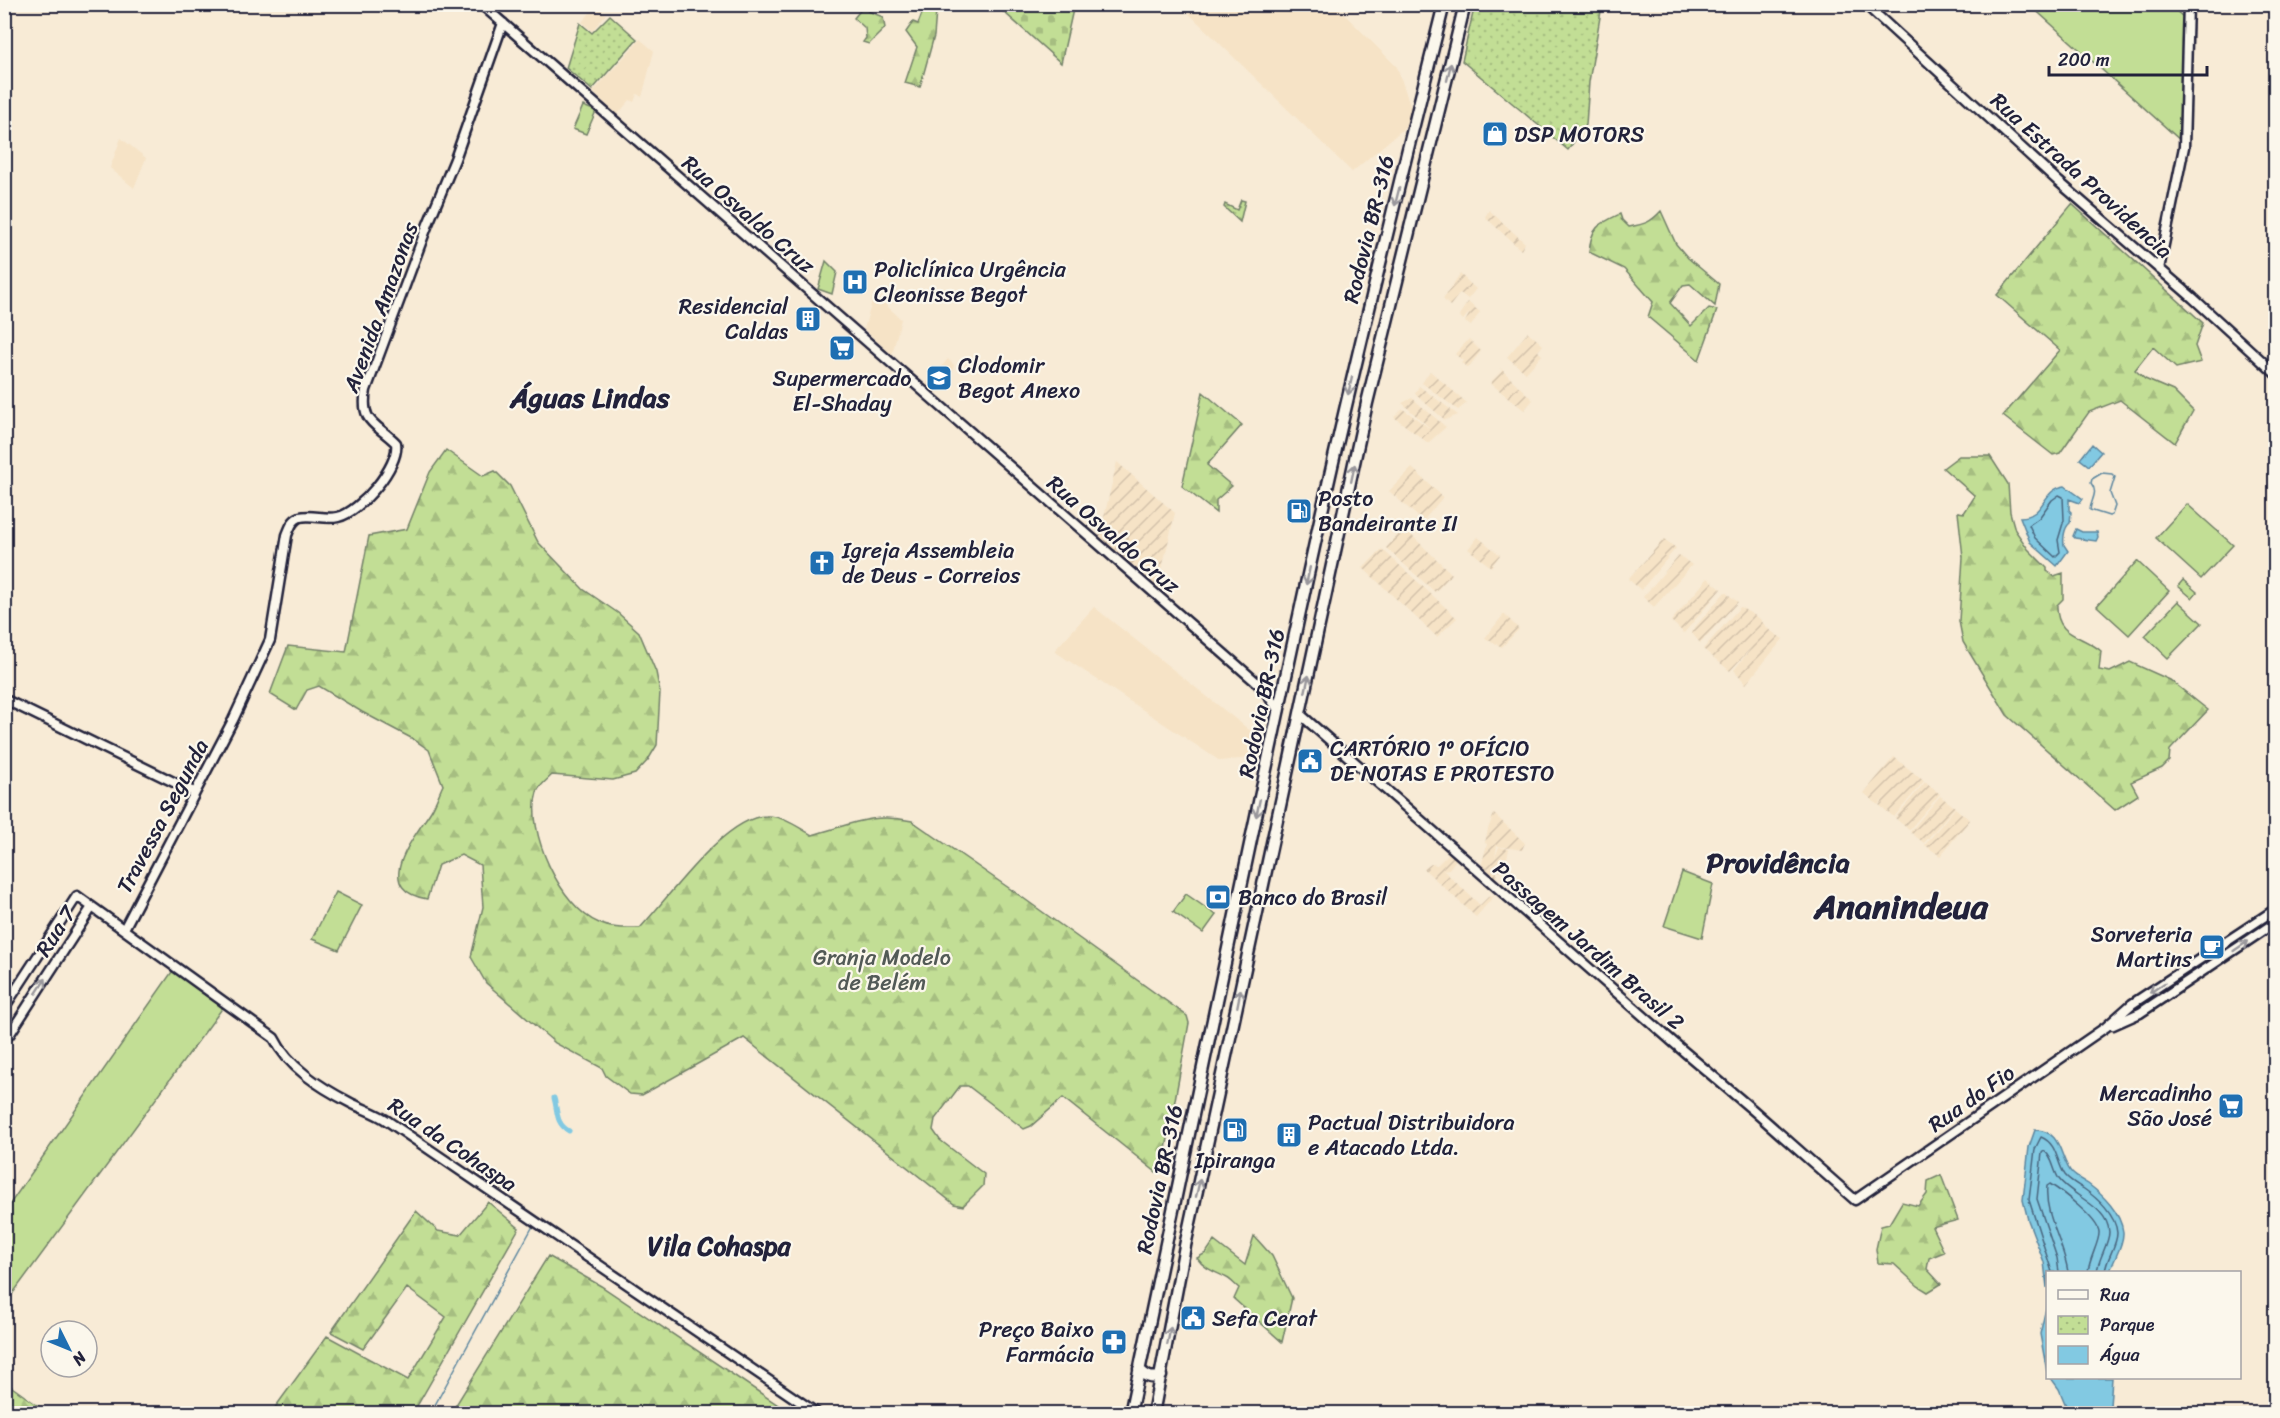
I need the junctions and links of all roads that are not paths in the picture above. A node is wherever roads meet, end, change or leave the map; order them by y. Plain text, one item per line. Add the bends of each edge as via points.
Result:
1 (481, 4) edge
2 (1444, 4) edge
3 (1465, 4) edge
4 (1865, 4) edge
5 (2188, 4) edge
6 (503, 22) junction
7 (2159, 269) junction
8 (2276, 374) edge
9 (270, 640) joint
10 (1285, 684) junction
11 (1263, 688) junction
12 (4, 699) edge
13 (1279, 711) junction
14 (1301, 715) junction
15 (194, 792) junction
16 (1238, 906) junction
17 (92, 907) junction
18 (2276, 909) edge
19 (1258, 912) junction
20 (2276, 922) edge
21 (124, 929) junction
22 (1231, 934) junction
23 (1250, 946) junction
24 (4, 1008) edge
25 (2106, 1027) junction
26 (7, 1035) edge
27 (1855, 1200) joint
28 (1139, 1369) junction
29 (1161, 1376) junction
30 (1135, 1387) junction
31 (1158, 1389) junction
32 (818, 1413) edge
33 (1130, 1413) edge
34 (1153, 1413) edge

1 - 6 street, Rua Osvaldo Cruz
2 -> 10 highway, Rodovia BR-316 via 1348,394
14 -> 3 highway, Rodovia BR-316 via 1367,403
4 - 7 street, Rua Estrada Providencia
5 - 7 street via 2184,147
6 - 9 street, Avenida Amazonas via 366,390 363,406 367,417 396,443 396,455 367,497 352,511 326,519 303,516 294,520 287,535
6 - 11 street, Rua Osvaldo Cruz
7 - 8 street, Rua Estrada Providencia
9 - 15 street, Travessa Segunda
10 - 11 street via 1274,690
10 - 13 highway, Rodovia BR-316
11 - 13 street, Rua Osvaldo Cruz
12 - 15 street
13 -> 16 highway, Rodovia BR-316
14 - 19 highway, Rodovia BR-316
14 - 27 street, Passagem Jardim Brasil 2
15 - 21 street, Travessa Segunda
16 - 19 highway via 1249,915
16 - 22 highway, Rodovia BR-316
17 - 21 street, Rua da Cohaspa
17 - 24 street, Rua da Cohaspa via 78,897
26 -> 17 street, Rua 7
18 -> 25 street, Rua do Fio via 2132,1004
19 - 23 highway, Rodovia BR-316
25 -> 20 street, Rua do Fio via 2140,1013
21 - 32 street, Rua da Cohaspa via 274,1038 284,1054 330,1092 383,1118
22 - 23 highway via 1244,935
22 - 28 highway, Rodovia BR-316
29 -> 23 highway, Rodovia BR-316 via 1185,1245
25 - 27 street, Rua do Fio
28 - 29 highway via 1145,1376
28 - 30 highway, Rodovia BR-316
29 - 31 highway, Rodovia BR-316
30 - 31 highway via 1149,1384
30 - 33 highway, Rodovia BR-316
31 - 34 highway, Rodovia BR-316

